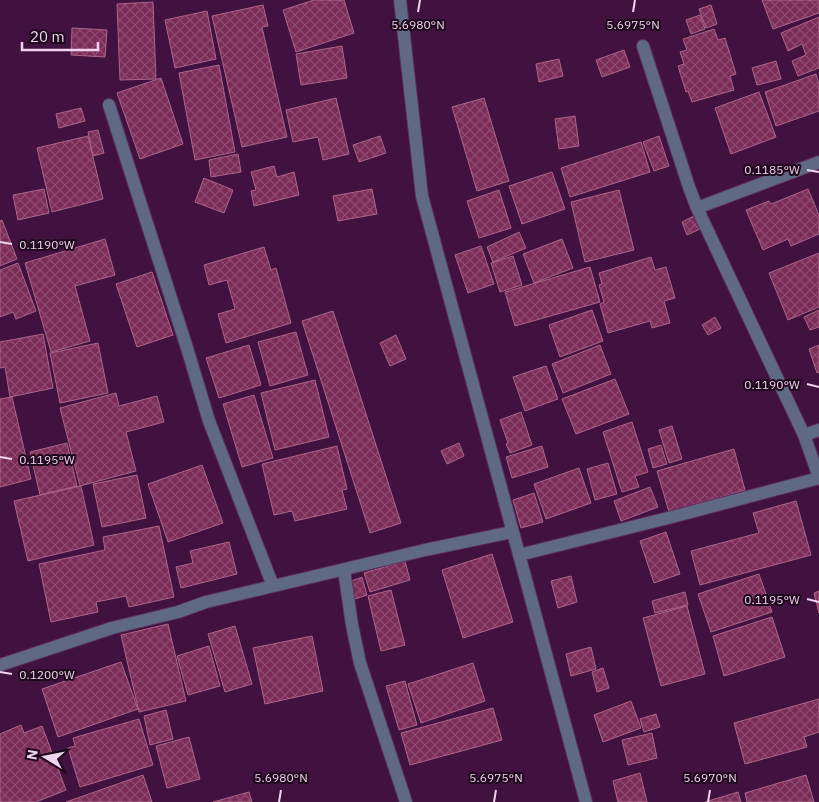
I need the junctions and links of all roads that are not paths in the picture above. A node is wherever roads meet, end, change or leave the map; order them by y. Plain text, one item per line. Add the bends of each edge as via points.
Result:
1 (400, 0) edge
2 (643, 46) dead end
3 (109, 105) dead end
4 (819, 162) edge
5 (697, 208) junction
6 (819, 430) edge
7 (804, 435) junction
8 (819, 477) edge
9 (512, 532) junction
10 (519, 555) junction
11 (344, 570) junction
12 (273, 586) junction
13 (1, 660) edge
14 (406, 802) edge
15 (586, 802) edge

1 - 9 street via 422,196
2 - 5 street
3 - 12 street via 209,421
4 - 5 street
5 - 7 street
6 - 7 street
7 - 8 street
8 - 10 street
9 - 10 street
9 - 11 street
10 - 15 street
11 - 12 street
11 - 14 street via 360,664
12 - 13 street

